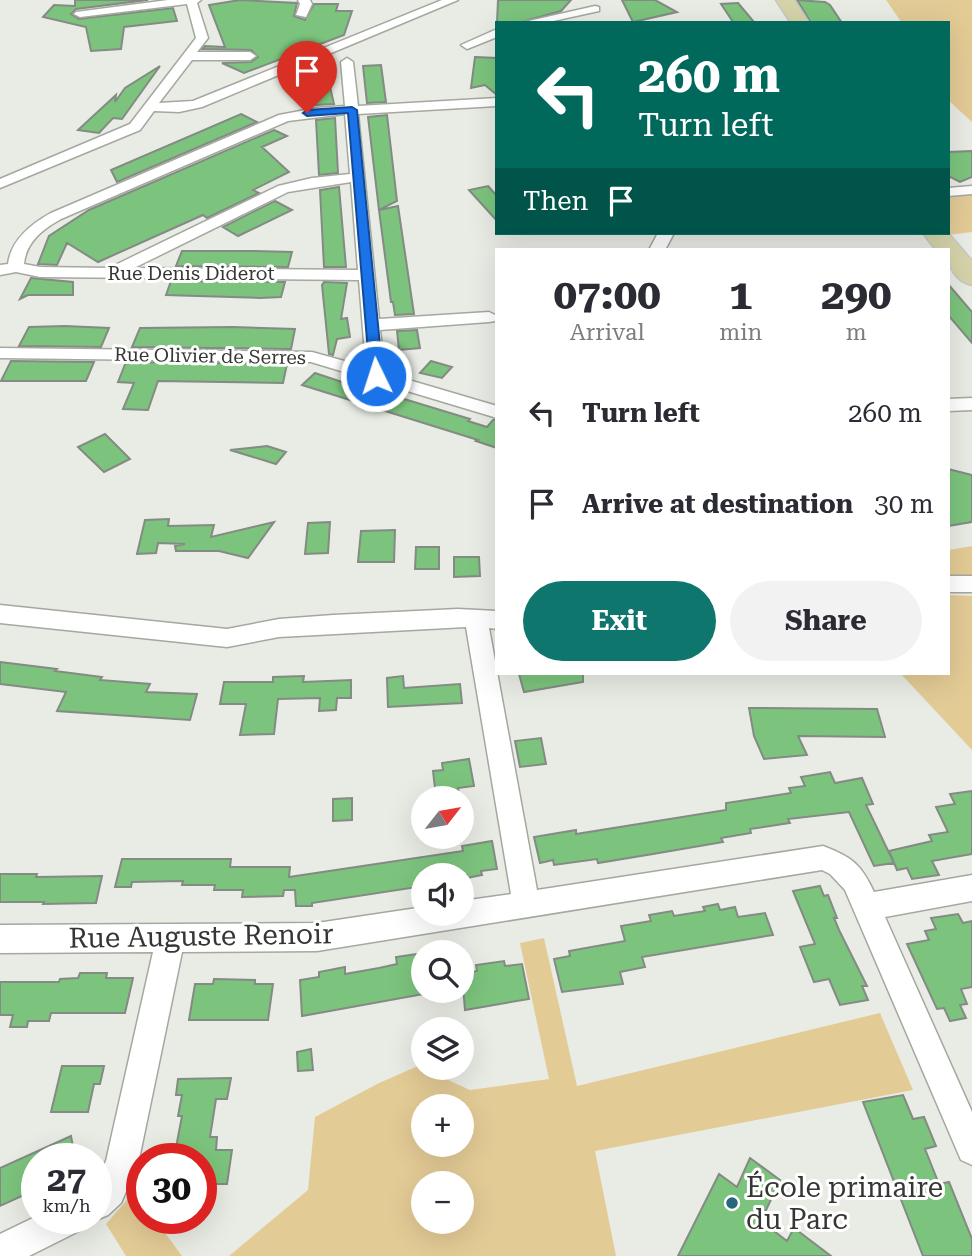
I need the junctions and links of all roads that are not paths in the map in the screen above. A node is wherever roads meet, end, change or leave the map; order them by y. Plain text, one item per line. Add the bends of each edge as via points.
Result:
1 (192, 0) edge
2 (304, 0) edge
3 (452, 0) edge
4 (776, 0) edge
5 (785, 0) edge
6 (596, 10) edge
7 (80, 14) dead end
8 (302, 15) dead end
9 (537, 21) edge
10 (789, 21) edge
11 (799, 21) edge
12 (495, 34) edge
13 (467, 45) dead end
14 (250, 55) dead end
15 (191, 56) junction
16 (347, 62) dead end
17 (495, 102) edge
18 (149, 107) junction
19 (352, 110) junction
20 (358, 177) junction
21 (0, 184) edge
22 (972, 190) edge
23 (950, 192) edge
24 (950, 251) edge
25 (950, 268) edge
26 (8, 269) edge
27 (112, 273) junction
28 (367, 275) junction
29 (972, 277) edge
30 (972, 293) edge
31 (489, 317) dead end
32 (372, 325) junction
33 (0, 353) edge
34 (376, 376) junction
35 (972, 396) edge
36 (950, 397) edge
37 (972, 404) edge
38 (950, 405) edge
39 (495, 411) edge
40 (950, 584) edge
41 (972, 584) edge
42 (0, 614) edge
43 (487, 620) edge
44 (972, 888) edge
45 (526, 903) junction
46 (866, 907) junction
47 (170, 937) junction
48 (0, 939) edge
49 (972, 1149) edge
50 (112, 1185) edge
51 (37, 1234) edge
52 (0, 1252) edge

1 - 7 street
1 - 15 street via 202,35
2 - 8 street
3 - 18 street via 188,107
4 - 10 main road
5 - 11 main road
6 - 9 street
12 - 13 street
14 - 15 street
15 - 18 street
16 - 19 street
17 - 19 street
18 - 21 street via 139,124 126,132
19 - 20 street
19 - 26 street via 276,120 64,212 29,236
20 - 27 street via 283,189
20 - 28 street
22 - 23 street
24 - 29 main road
25 - 30 main road
26 - 27 street, Rue Denis Diderot
27 - 28 street, Rue Denis Diderot
28 - 32 street
31 - 32 street
32 - 34 street
33 - 34 street, Rue Olivier de Serres via 294,356
34 - 39 street, Rue Olivier de Serres
35 - 36 street
37 - 38 street
40 - 41 street
42 - 43 street via 227,638 279,628 351,637 419,622
43 - 45 street
44 - 46 street
45 - 46 street, Rue Auguste Renoir via 814,858 832,861 849,873
45 - 47 street, Rue Auguste Renoir via 317,937
46 - 49 street, Rue Auguste Renoir
47 - 48 street, Rue Auguste Renoir
47 - 50 street via 122,1164
51 - 52 street

